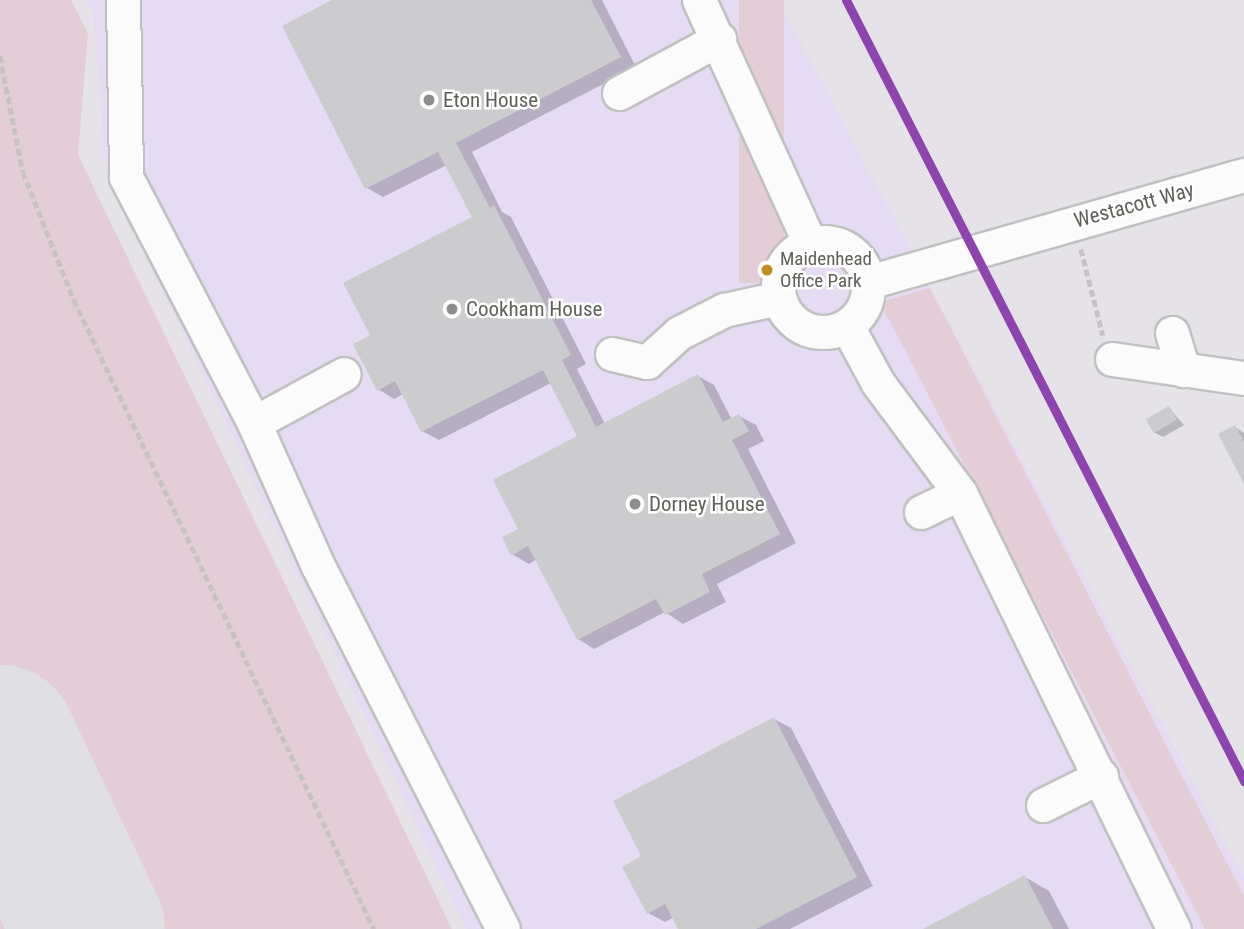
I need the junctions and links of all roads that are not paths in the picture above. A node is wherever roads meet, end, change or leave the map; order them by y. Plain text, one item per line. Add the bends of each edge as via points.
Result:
1 (123, 0) edge
2 (699, 0) edge
3 (719, 39) junction
4 (618, 93) dead end
5 (1244, 175) edge
6 (810, 244) junction
7 (868, 282) junction
8 (779, 298) junction
9 (847, 326) junction
10 (1172, 333) dead end
11 (612, 354) dead end
12 (1112, 359) road end
13 (1183, 370) junction
14 (344, 374) dead end
15 (1244, 378) edge
16 (254, 423) junction
17 (960, 493) junction
18 (921, 512) dead end
19 (1101, 776) junction
20 (1043, 805) dead end
21 (503, 929) edge
22 (1174, 929) edge

1 - 16 street via 126,177
2 - 3 street
3 - 4 street
3 - 6 street
5 - 7 street, Westacott Way via 1073,220
6 - 7 street via 822,242 848,249
6 - 8 street via 787,259 778,285
7 - 9 street via 867,299
8 - 9 street via 794,322 806,329 820,332
8 - 11 street via 724,310 679,332 647,362
9 - 17 street via 878,383
10 - 13 street
12 - 13 street
13 - 15 street
14 - 16 street
16 - 21 street via 318,566
17 - 18 street
17 - 19 street
19 - 20 street
19 - 22 street

